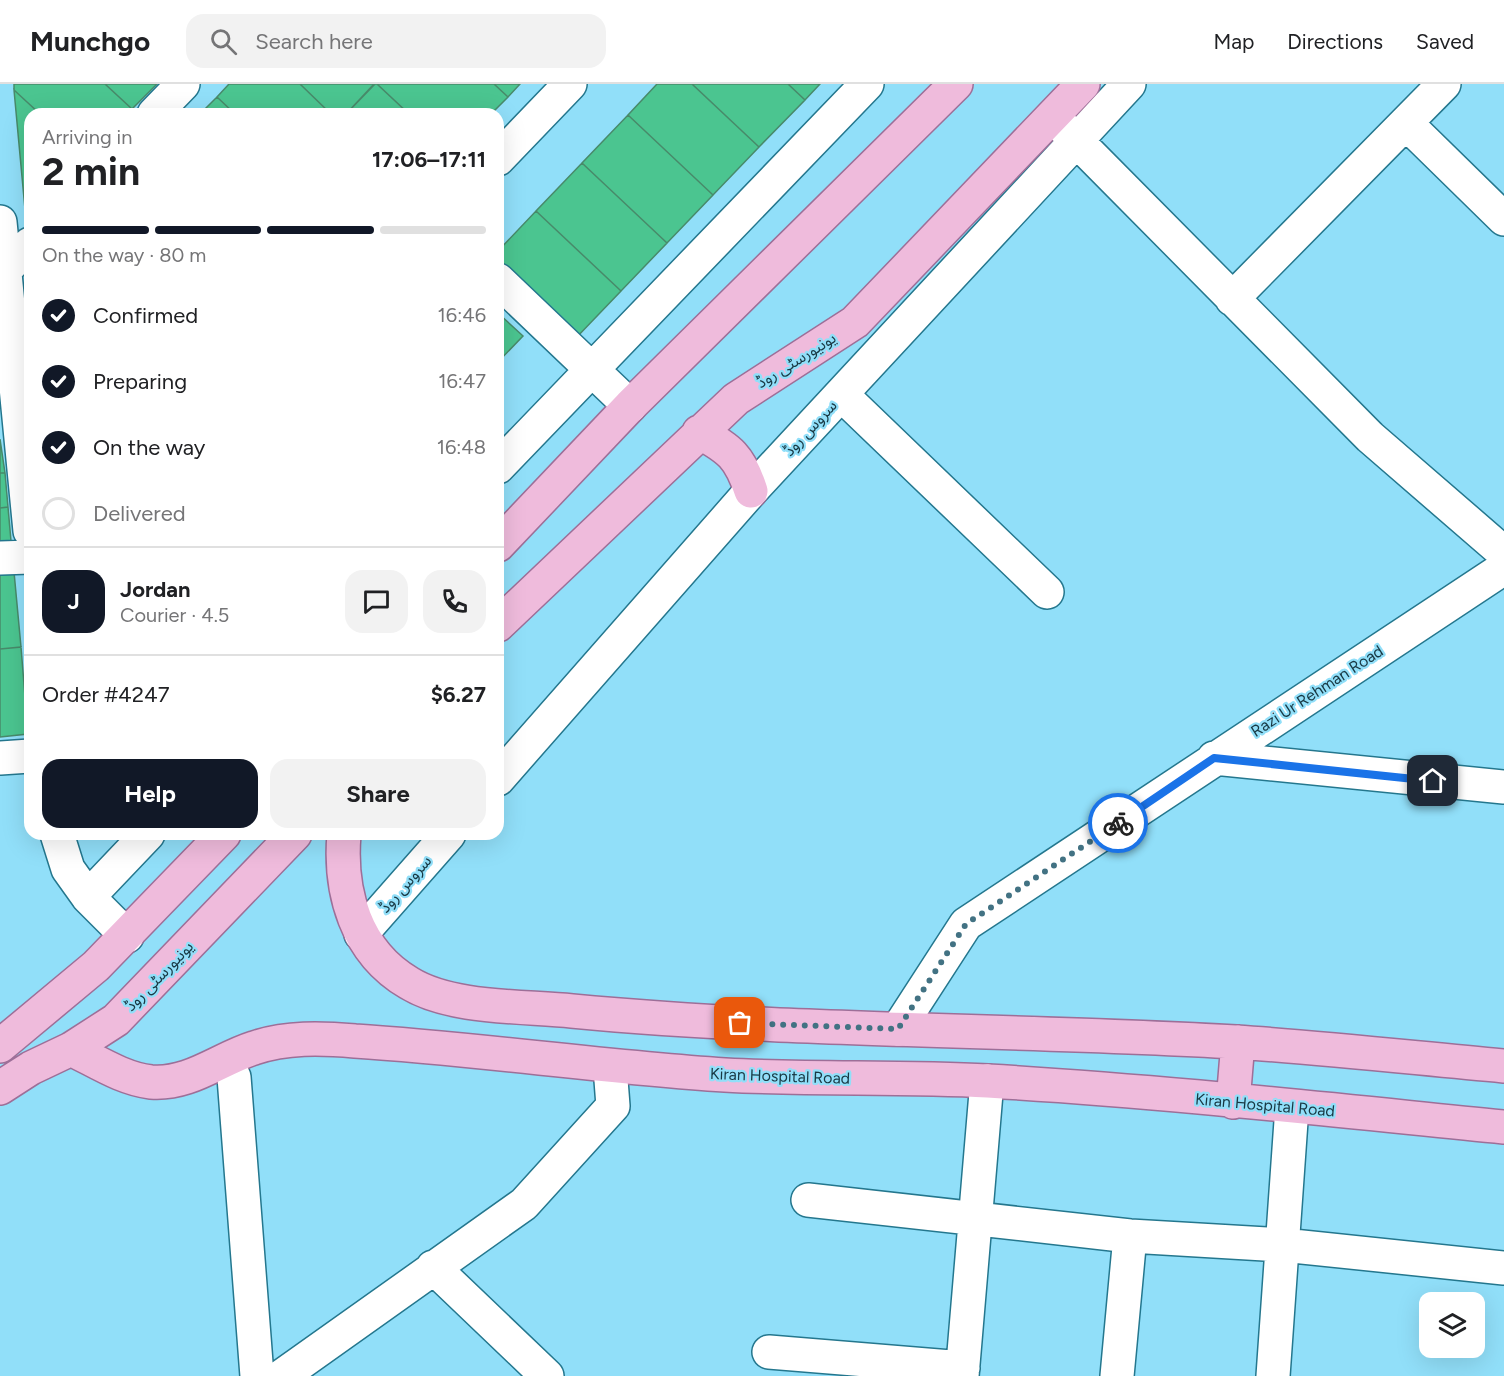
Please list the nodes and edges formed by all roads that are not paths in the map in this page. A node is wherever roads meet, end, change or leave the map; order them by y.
1 (183, 84) edge
2 (570, 84) edge
3 (867, 84) edge
4 (956, 84) edge
5 (1083, 84) edge
6 (1129, 84) edge
7 (1444, 84) edge
8 (160, 108) edge
9 (1052, 116) junction
10 (1406, 123) junction
11 (1076, 140) junction
12 (504, 153) edge
13 (1504, 219) edge
14 (0, 222) edge
15 (24, 250) edge
16 (5, 270) junction
17 (504, 286) edge
18 (1232, 298) junction
19 (592, 369) junction
20 (842, 395) junction
21 (630, 406) junction
22 (699, 432) junction
23 (504, 461) edge
24 (24, 468) edge
25 (751, 491) junction
26 (504, 539) edge
27 (1504, 553) edge
28 (24, 557) edge
29 (0, 558) edge
30 (1504, 568) edge
31 (1047, 592) dead end
32 (504, 619) edge
33 (24, 756) edge
34 (0, 758) edge
35 (1214, 758) junction
36 (504, 772) edge
37 (1504, 787) edge
38 (59, 840) edge
39 (142, 840) edge
40 (218, 840) edge
41 (289, 840) edge
42 (344, 840) edge
43 (444, 840) edge
44 (88, 897) junction
45 (361, 934) junction
46 (127, 936) junction
47 (898, 1029) junction
48 (1238, 1042) junction
49 (0, 1046) edge
50 (70, 1049) junction
51 (225, 1061) junction
52 (609, 1066) junction
53 (1504, 1066) edge
54 (987, 1081) junction
55 (0, 1088) edge
56 (1233, 1102) junction
57 (1292, 1107) junction
58 (1504, 1127) edge
59 (808, 1200) dead end
60 (975, 1219) junction
61 (1130, 1236) junction
62 (1284, 1245) junction
63 (433, 1267) junction
64 (1504, 1268) edge
65 (769, 1352) dead end
66 (962, 1372) edge
67 (257, 1376) edge
68 (282, 1376) edge
69 (547, 1376) edge
70 (1118, 1376) edge
71 (1273, 1376) edge

1 - 8 street
2 - 12 street
3 - 19 street
4 - 21 main road
5 - 9 main road, یونیورسٹی روڈ
6 - 11 street, سروس روڈ
7 - 10 street
9 - 11 street
9 - 22 main road, یونیورسٹی روڈ
10 - 13 street
10 - 18 street
11 - 18 street
11 - 20 street, سروس روڈ
14 - 16 street
15 - 16 street
16 - 24 street
17 - 19 street
18 - 27 street
19 - 21 street
19 - 23 street
20 - 25 street, سروس روڈ
20 - 31 street
21 - 26 main road
22 - 25 main road
22 - 32 main road, یونیورسٹی روڈ
25 - 36 street, سروس روڈ
28 - 29 street
30 - 35 street, Razi Ur Rehman Road
33 - 34 street
35 - 37 street
35 - 47 street, Razi Ur Rehman Road
38 - 44 street
39 - 44 street
40 - 46 main road
41 - 50 main road, یونیورسٹی روڈ
42 - 45 main road
43 - 45 street, سروس روڈ
44 - 46 street
45 - 47 main road
46 - 49 main road
47 - 48 main road
48 - 53 main road
48 - 56 main road
50 - 51 main road, Kiran Hospital Road
50 - 55 main road, یونیورسٹی روڈ
51 - 52 main road, Kiran Hospital Road
51 - 67 street
52 - 54 main road, Kiran Hospital Road
52 - 63 street
54 - 56 main road, Kiran Hospital Road
54 - 60 street
56 - 57 main road, Kiran Hospital Road
57 - 58 main road, Kiran Hospital Road
57 - 62 street
59 - 60 street
60 - 61 street
60 - 66 street
61 - 62 street
61 - 70 street
62 - 64 street
62 - 71 street
63 - 68 street
63 - 69 street
65 - 66 street

